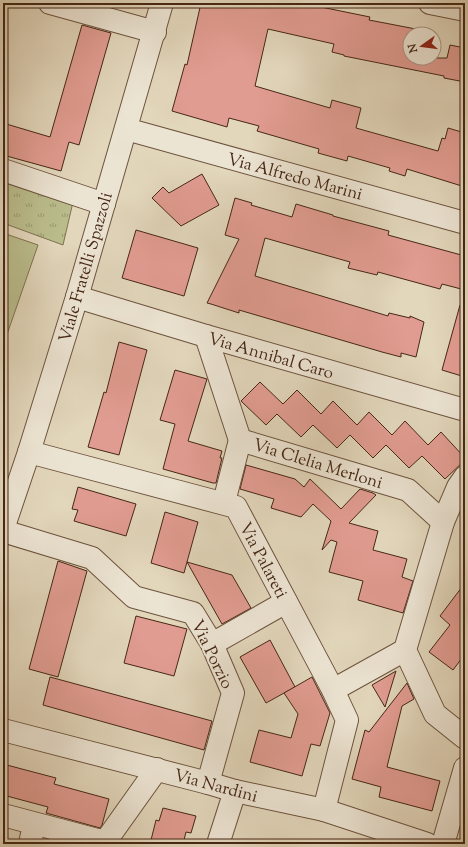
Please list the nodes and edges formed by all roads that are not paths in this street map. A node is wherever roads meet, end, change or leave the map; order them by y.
1 (50, 3) edge
2 (162, 3) edge
3 (430, 3) edge
4 (465, 10) edge
5 (154, 32) junction
6 (126, 129) junction
7 (3, 170) edge
8 (104, 204) junction
9 (465, 223) edge
10 (77, 297) junction
11 (206, 336) junction
12 (465, 410) edge
13 (240, 440) junction
14 (29, 452) junction
15 (465, 477) edge
16 (224, 502) junction
17 (443, 522) junction
18 (3, 530) edge
19 (286, 602) junction
20 (212, 644) junction
21 (405, 650) junction
22 (333, 690) junction
23 (3, 730) edge
24 (465, 738) edge
25 (465, 768) edge
26 (157, 769) junction
27 (208, 782) junction
28 (235, 791) junction
29 (324, 810) junction
30 (3, 815) edge
31 (32, 834) edge
32 (218, 844) edge
33 (427, 844) edge
34 (443, 844) edge

1 - 5 street
2 - 5 street, Viale Fratelli Spazzoli
3 - 4 street
5 - 6 street, Viale Fratelli Spazzoli
6 - 8 street, Viale Fratelli Spazzoli
6 - 9 street, Via Alfredo Marini
7 - 8 street
8 - 10 street, Viale Fratelli Spazzoli
10 - 11 street, Via Annibal Caro
10 - 14 street, Viale Fratelli Spazzoli
11 - 12 street, Via Annibal Caro
11 - 13 street, Via Clelia Merloni
13 - 16 street
13 - 17 street, Via Clelia Merloni
14 - 16 street, Via Palareti
14 - 18 street, Viale Fratelli Spazzoli
15 - 17 street
16 - 19 street, Via Palareti
17 - 21 street
18 - 20 street, Via Porzio
19 - 20 street
19 - 22 street, Via Palareti
20 - 27 street, Via Porzio
21 - 22 street
21 - 24 street
22 - 29 street, Via Palareti
23 - 26 street, Via Nardini
25 - 34 street
26 - 27 street, Via Nardini
26 - 31 street
27 - 28 street, Via Nardini
28 - 29 street, Via Nardini
28 - 32 street
29 - 33 street, Via Nardini
30 - 31 street

